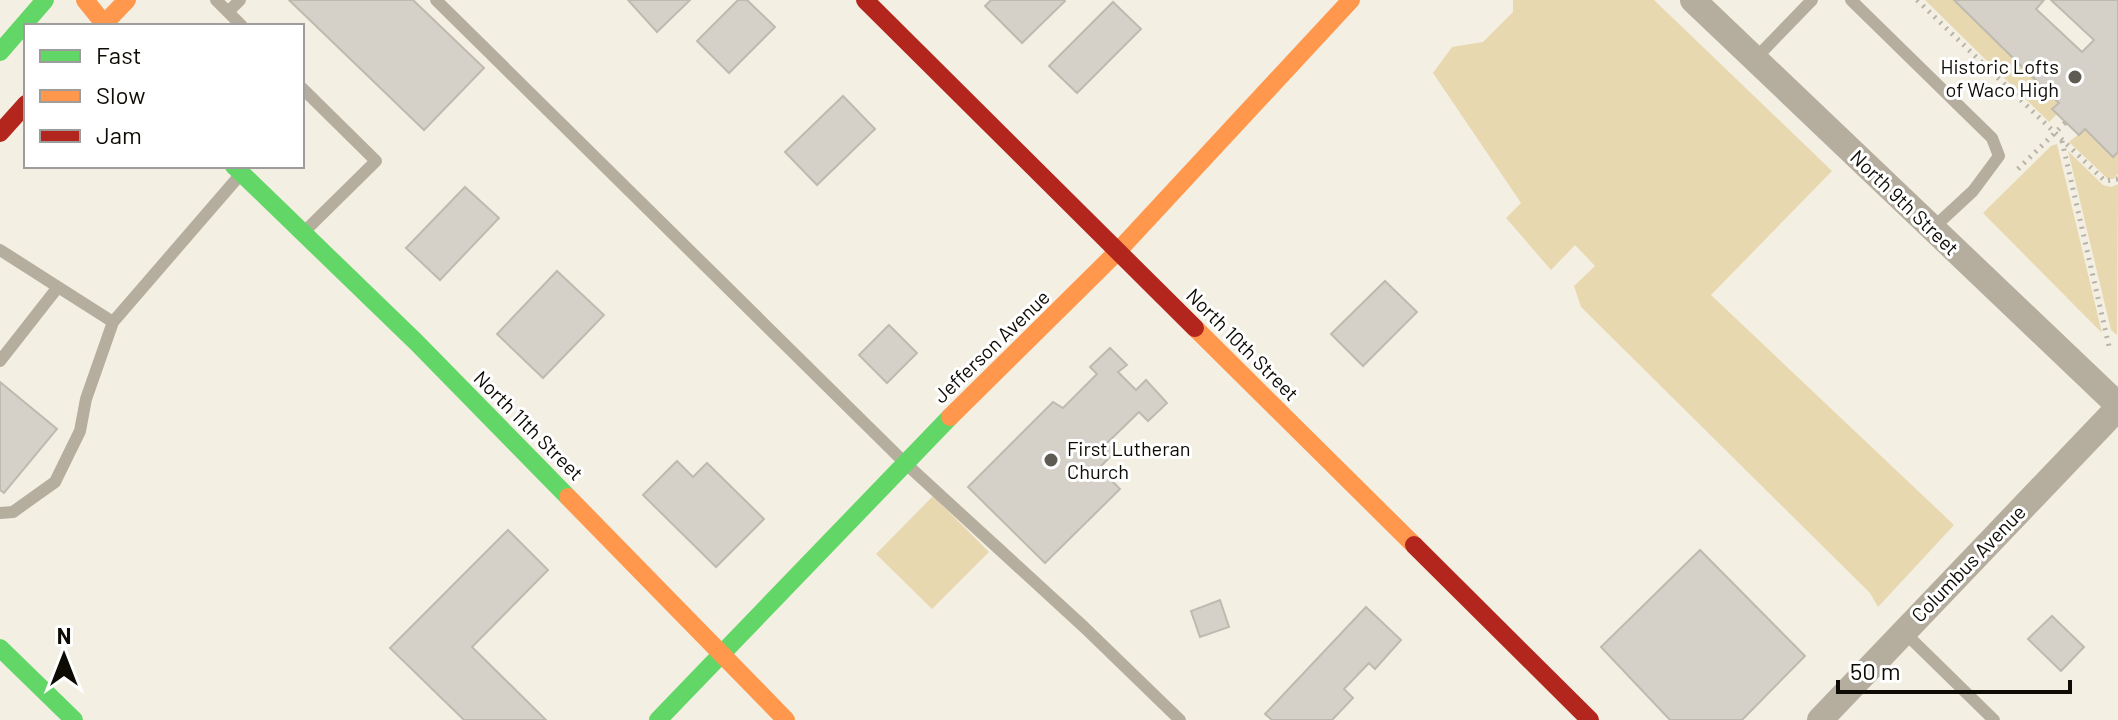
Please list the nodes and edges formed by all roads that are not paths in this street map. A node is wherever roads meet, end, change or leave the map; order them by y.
1 (45, 0) edge
2 (85, 0) edge
3 (127, 0) edge
4 (216, 0) edge
5 (240, 0) edge
6 (436, 0) edge
7 (865, 0) edge
8 (1351, 0) edge
9 (1693, 0) edge
10 (1812, 0) edge
11 (1851, 0) edge
12 (228, 12) junction
13 (24, 24) edge
14 (24, 24) edge
15 (103, 24) edge
16 (105, 24) edge
17 (240, 24) edge
18 (0, 52) edge
19 (1755, 59) junction
20 (304, 90) edge
21 (24, 106) edge
22 (0, 133) edge
23 (238, 170) edge
24 (1933, 228) junction
25 (303, 233) junction
26 (0, 250) edge
27 (1118, 251) junction
28 (58, 287) junction
29 (113, 322) junction
30 (2, 354) edge
31 (2118, 406) edge
32 (904, 462) junction
33 (0, 513) edge
34 (1903, 631) junction
35 (0, 648) edge
36 (721, 652) junction
37 (74, 720) edge
38 (658, 720) edge
39 (786, 720) edge
40 (1180, 720) edge
41 (1590, 720) edge
42 (1820, 720) edge
43 (1994, 720) edge

1 - 13 street
2 - 15 street
3 - 16 street
4 - 12 lane
5 - 12 lane
6 - 32 lane
7 - 27 street, North 10th Street
8 - 27 street, Jefferson Avenue
9 - 19 street, North 9th Street
10 - 19 lane
11 - 24 lane
12 - 17 lane
14 - 18 street
19 - 24 street, North 9th Street
20 - 25 lane
21 - 22 street
23 - 25 street, North 11th Street
23 - 29 lane
24 - 31 street, North 9th Street
25 - 36 street, North 11th Street
26 - 28 lane
27 - 32 street, Jefferson Avenue
27 - 41 street, North 10th Street
28 - 29 lane
28 - 30 lane
29 - 33 lane
31 - 34 street, Columbus Avenue
32 - 36 street, Jefferson Avenue
32 - 40 lane
34 - 42 street, Columbus Avenue
34 - 43 lane
35 - 37 street
36 - 38 street, Jefferson Avenue
36 - 39 street, North 11th Street

